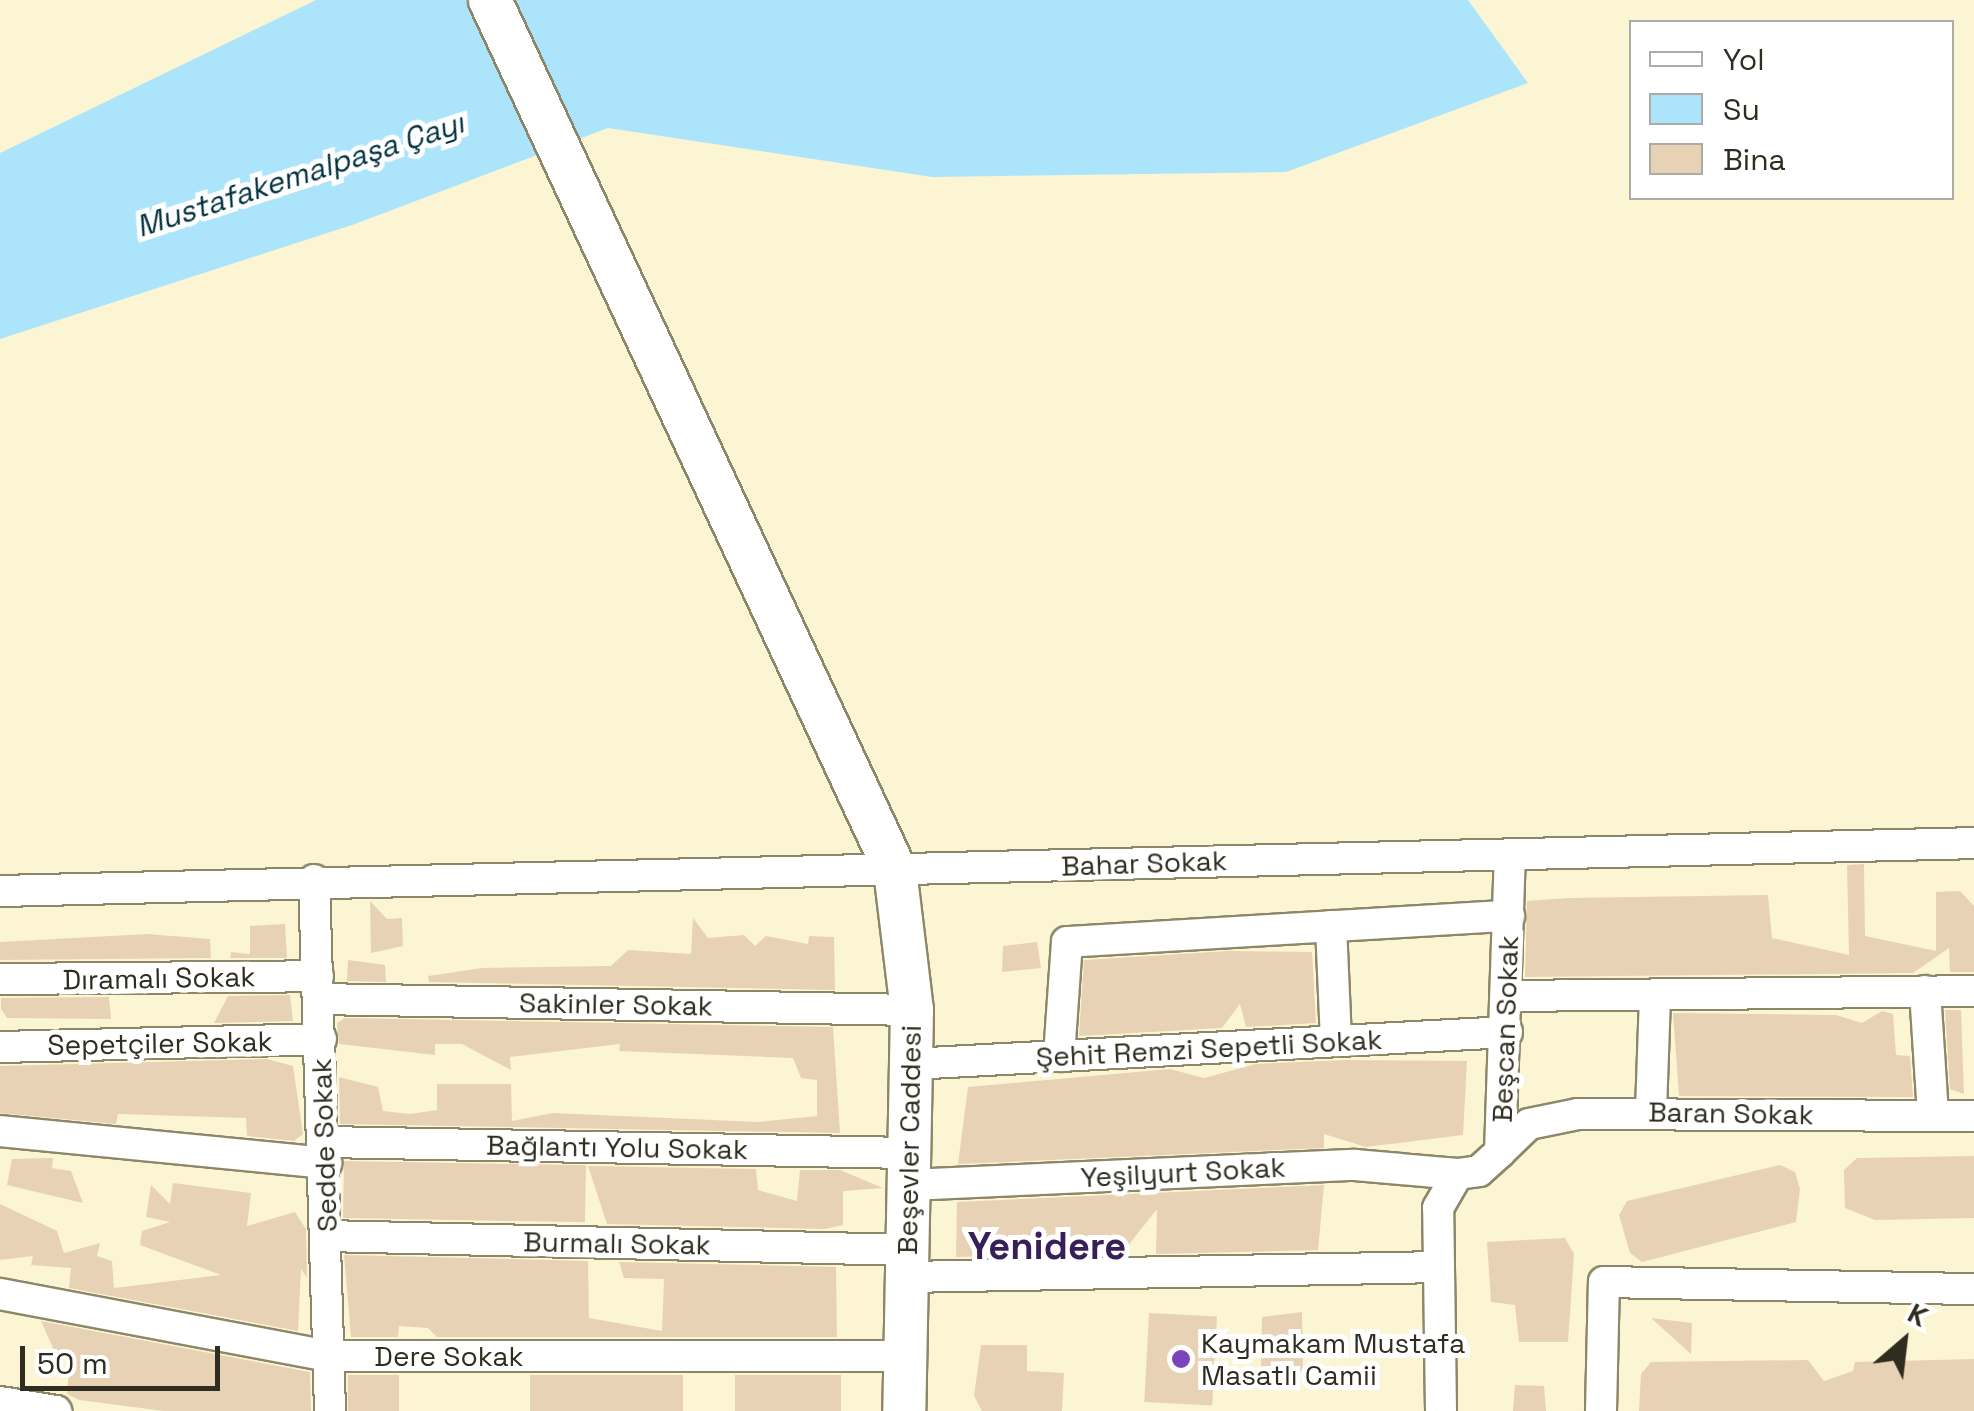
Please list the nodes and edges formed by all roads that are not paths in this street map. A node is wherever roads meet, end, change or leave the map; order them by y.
1 (490, 0) edge
2 (1974, 843) edge
3 (1510, 854) junction
4 (895, 870) junction
5 (314, 880) junction
6 (0, 891) edge
7 (1509, 916) junction
8 (1331, 926) junction
9 (0, 980) edge
10 (318, 988) junction
11 (1925, 991) junction
12 (1974, 991) edge
13 (1655, 995) junction
14 (1508, 996) junction
15 (912, 1010) junction
16 (1507, 1032) junction
17 (321, 1039) junction
18 (1336, 1041) junction
19 (0, 1046) edge
20 (1059, 1056) junction
21 (911, 1064) junction
22 (1651, 1112) junction
23 (1933, 1115) junction
24 (1974, 1116) edge
25 (0, 1131) edge
26 (326, 1152) junction
27 (1500, 1152) junction
28 (909, 1168) junction
29 (1458, 1174) junction
30 (326, 1236) junction
31 (907, 1264) junction
32 (1438, 1267) junction
33 (1974, 1289) edge
34 (0, 1294) edge
35 (328, 1356) junction
36 (904, 1356) junction
37 (0, 1402) edge
38 (56, 1411) edge
39 (330, 1411) edge
40 (904, 1411) edge
41 (1441, 1411) edge
42 (1601, 1411) edge

1 - 4 street, Beşevler Caddesi
2 - 3 street, Bahar Sokak
3 - 4 street, Bahar Sokak
3 - 7 street, Beşcan Sokak
4 - 5 street, Bahar Sokak
4 - 15 street, Beşevler Caddesi
5 - 6 street, Bahar Sokak
5 - 10 street, Sedde Sokak
7 - 8 street
7 - 14 street, Beşcan Sokak
8 - 18 street
8 - 20 street
9 - 10 street, Dıramalı Sokak
10 - 15 street, Sakinler Sokak
10 - 17 street, Sedde Sokak
11 - 12 street
11 - 13 street
11 - 23 street
13 - 14 street
13 - 22 street
14 - 16 street, Beşcan Sokak
15 - 21 street, Beşevler Caddesi
16 - 18 street, Şehit Remzi Sepetli Sokak
16 - 27 street, Beşcan Sokak
17 - 19 street, Sepetçiler Sokak
17 - 26 street, Sedde Sokak
18 - 20 street, Şehit Remzi Sepetli Sokak
20 - 21 street, Şehit Remzi Sepetli Sokak
21 - 28 street, Beşevler Caddesi
22 - 23 street, Baran Sokak
22 - 27 street, Baran Sokak
23 - 24 street, Baran Sokak
25 - 26 street, Bağlantı Yolu Sokak
26 - 28 street, Bağlantı Yolu Sokak
26 - 30 street, Sedde Sokak
27 - 29 street, Beşcan Sokak
28 - 29 street, Yeşilyurt Sokak
28 - 31 street, Beşevler Caddesi
29 - 32 street
30 - 31 street, Burmalı Sokak
30 - 35 street, Sedde Sokak
31 - 32 street, Burmalı Sokak
31 - 36 street, Beşevler Caddesi
32 - 41 street
33 - 42 street
34 - 35 street, Dere Sokak
35 - 36 street, Dere Sokak
35 - 39 street, Sedde Sokak
36 - 40 street, Beşevler Caddesi
37 - 38 street

